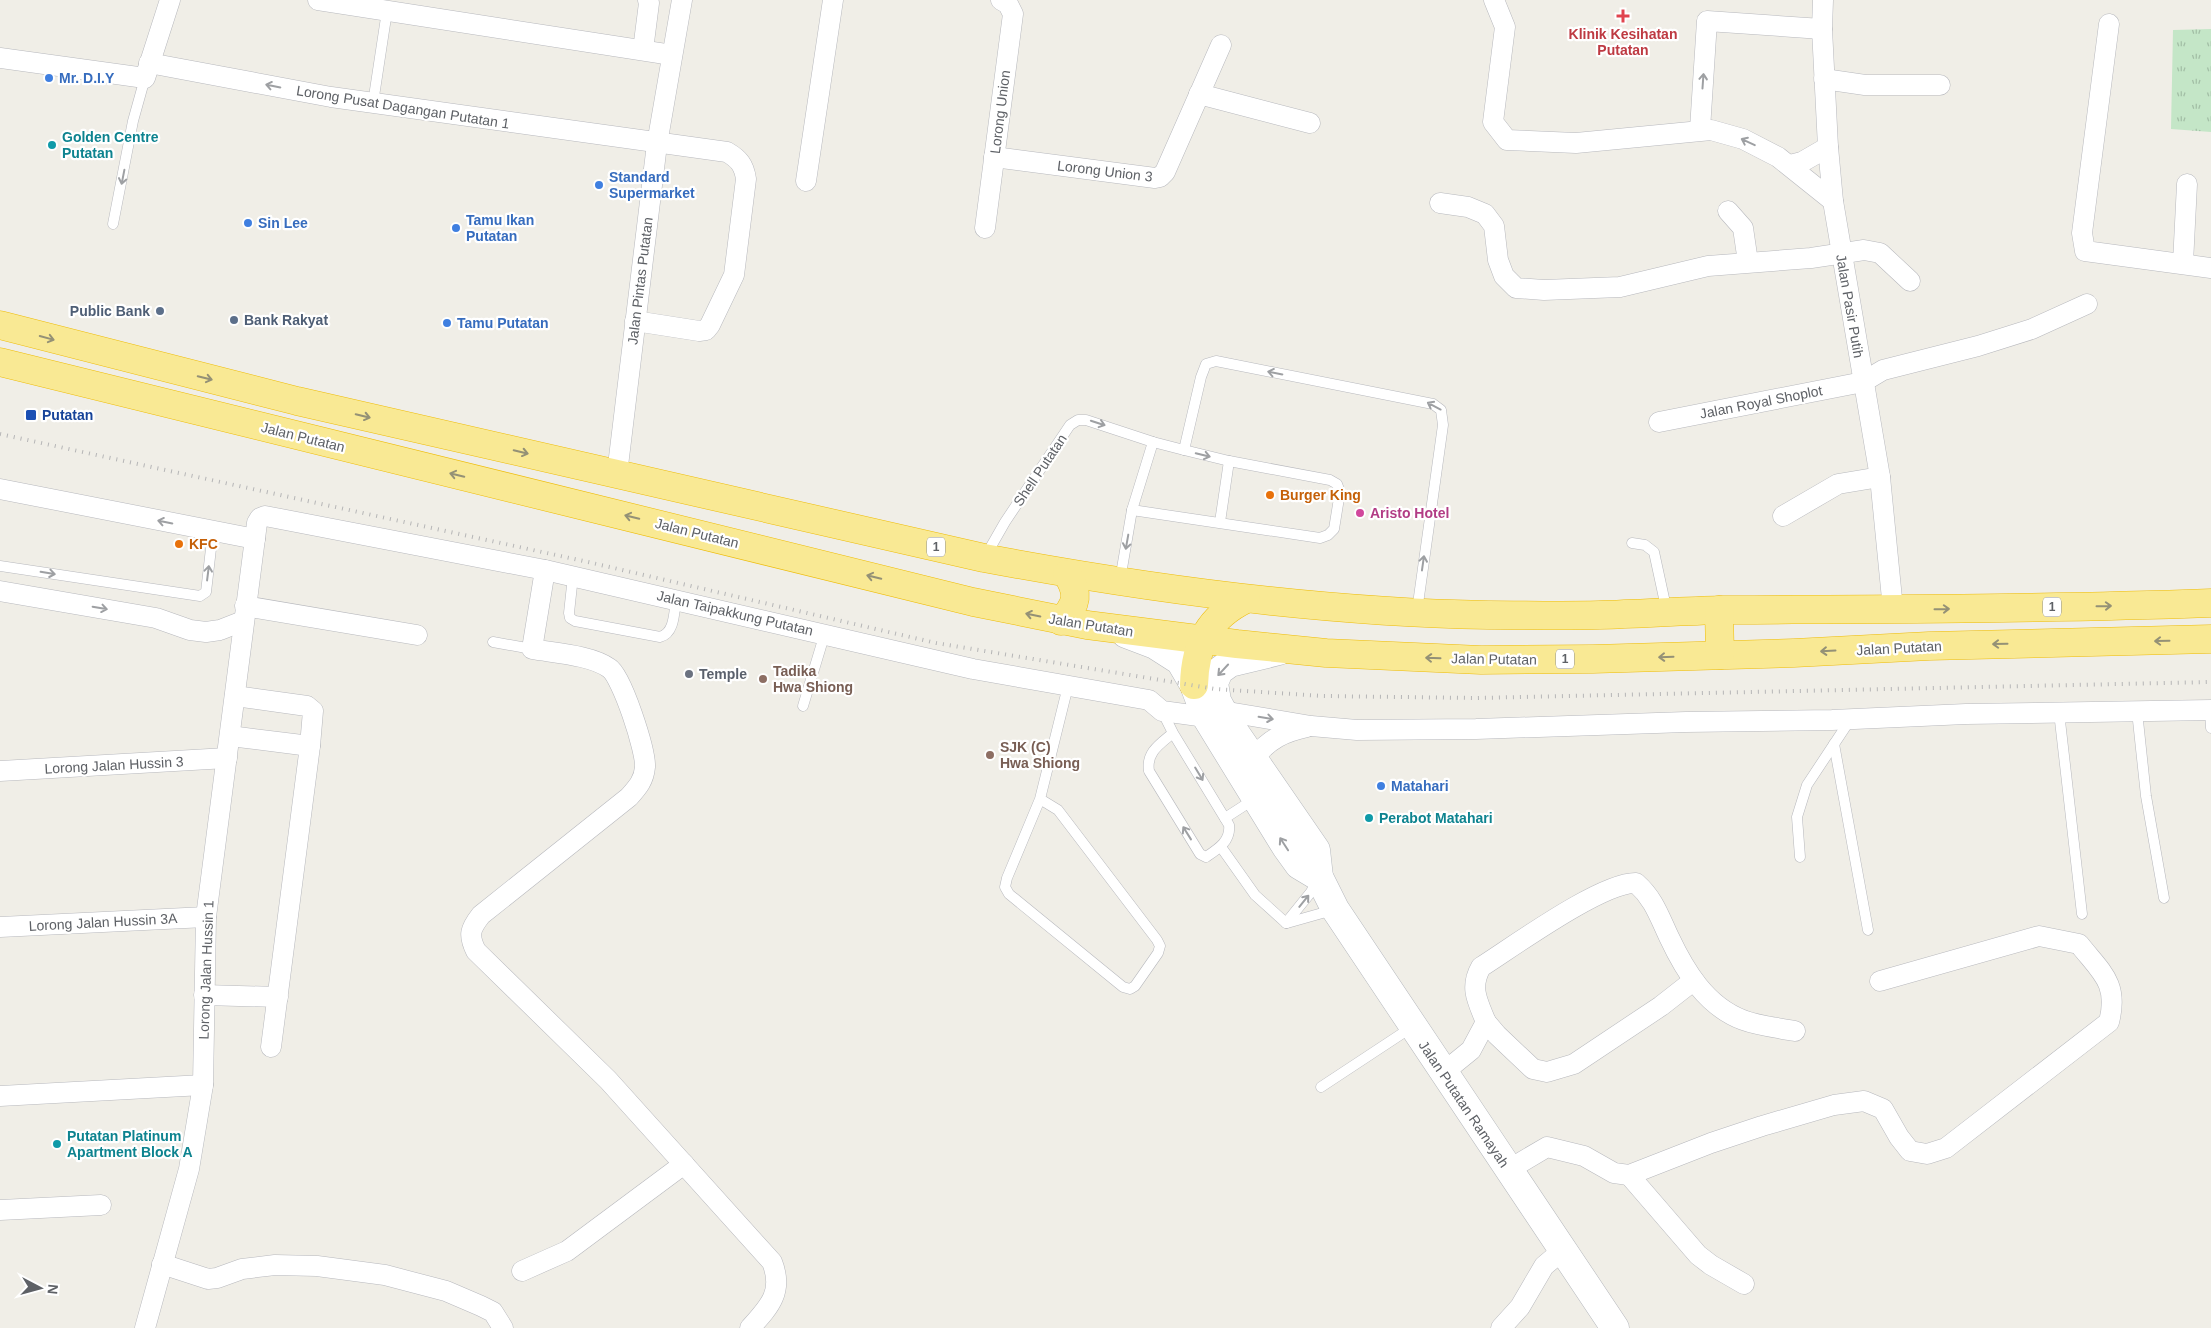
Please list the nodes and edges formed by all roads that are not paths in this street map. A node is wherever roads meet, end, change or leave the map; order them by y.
1 (170, 0) edge
2 (318, 0) edge
3 (648, 0) edge
4 (682, 0) edge
5 (833, 0) edge
6 (1001, 0) edge
7 (1494, 0) edge
8 (1823, 0) edge
9 (388, 6) edge
10 (2109, 24) dead end
11 (1822, 29) junction
12 (1221, 45) dead end
13 (643, 50) junction
14 (672, 55) junction
15 (0, 58) edge
16 (147, 71) junction
17 (1824, 79) junction
18 (1940, 85) dead end
19 (1199, 94) junction
20 (373, 103) junction
21 (1310, 124) dead end
22 (1700, 129) junction
23 (657, 144) junction
24 (1828, 147) junction
25 (994, 157) junction
26 (1790, 165) junction
27 (806, 181) dead end
28 (2187, 184) dead end
29 (1833, 200) junction
30 (1440, 203) dead end
31 (1728, 211) dead end
32 (114, 224) dead end
33 (985, 228) dead end
34 (1840, 253) junction
35 (1748, 262) junction
36 (2183, 263) junction
37 (2211, 268) edge
38 (1910, 281) dead end
39 (2087, 304) dead end
40 (635, 321) junction
41 (0, 325) edge
42 (0, 362) edge
43 (1862, 382) junction
44 (1659, 422) dead end
45 (1153, 442) junction
46 (1184, 450) junction
47 (1230, 461) junction
48 (617, 474) junction
49 (1880, 477) junction
50 (0, 489) edge
51 (1132, 510) junction
52 (1783, 516) dead end
53 (260, 518) joint
54 (1220, 522) junction
55 (213, 531) junction
56 (255, 539) junction
57 (1632, 543) dead end
58 (984, 558) junction
59 (0, 566) edge
60 (545, 570) junction
61 (1067, 574) junction
62 (573, 576) junction
63 (1120, 580) junction
64 (0, 591) edge
65 (676, 599) junction
66 (1246, 599) junction
67 (2211, 603) edge
68 (1893, 609) junction
69 (1719, 610) junction
70 (1417, 611) junction
71 (1667, 612) junction
72 (244, 613) junction
73 (1061, 621) junction
74 (1116, 630) junction
75 (825, 633) junction
76 (417, 634) dead end
77 (2211, 639) edge
78 (1202, 640) junction
79 (492, 642) dead end
80 (1929, 646) junction
81 (532, 649) junction
82 (1284, 650) junction
83 (1720, 655) junction
84 (1194, 685) junction
85 (1068, 686) junction
86 (235, 696) junction
87 (803, 706) dead end
88 (1162, 711) junction
89 (2137, 711) junction
90 (2059, 712) junction
91 (1214, 714) junction
92 (2211, 716) edge
93 (1850, 720) junction
94 (1311, 726) junction
95 (1173, 733) junction
96 (230, 736) junction
97 (1834, 744) junction
98 (310, 746) junction
99 (227, 758) junction
100 (1254, 758) junction
101 (0, 771) edge
102 (1256, 798) junction
103 (1040, 799) junction
104 (1225, 818) junction
105 (1221, 848) junction
106 (1800, 857) dead end
107 (1319, 877) junction
108 (2164, 898) dead end
109 (1335, 909) junction
110 (2082, 914) dead end
111 (206, 917) junction
112 (1286, 923) junction
113 (0, 927) edge
114 (1868, 930) dead end
115 (1693, 981) junction
116 (1880, 981) dead end
117 (204, 995) junction
118 (278, 997) junction
119 (1486, 1022) junction
120 (1413, 1026) junction
121 (1796, 1031) dead end
122 (271, 1047) dead end
123 (1444, 1072) junction
124 (203, 1084) junction
125 (1321, 1087) dead end
126 (0, 1096) edge
127 (684, 1164) junction
128 (1508, 1170) junction
129 (1629, 1175) junction
130 (101, 1205) dead end
131 (0, 1210) edge
132 (1563, 1250) junction
133 (162, 1264) junction
134 (522, 1271) dead end
135 (1744, 1284) dead end
136 (145, 1328) edge
137 (502, 1328) edge
138 (750, 1328) edge
139 (1501, 1328) edge
140 (1615, 1328) edge

1 - 16 street
2 - 9 street
3 - 13 street
4 - 14 street, Jalan Pintas Putatan
5 - 27 street
6 - 25 street, Lorong Union
7 - 22 street
8 - 11 street, Jalan Pasir Putih
9 - 13 street
9 - 20 lane
10 - 36 street
11 - 17 street, Jalan Pasir Putih
22 -> 11 street
12 - 19 street, Lorong Union 3
13 - 14 street
14 - 23 street, Jalan Pintas Putatan
15 - 16 street, Lorong Pusat Dagangan Putatan 1
20 -> 16 street, Lorong Pusat Dagangan Putatan 1
16 -> 32 lane
17 - 18 street
17 - 24 street, Jalan Pasir Putih
19 - 21 street
19 - 25 street, Lorong Union 3
20 - 23 street, Lorong Pusat Dagangan Putatan 1
26 -> 22 street
23 - 40 street, Jalan Pintas Putatan
23 - 40 street, Lorong Pusat Dagangan Putatan 1
24 - 26 street
24 - 29 street, Jalan Pasir Putih
25 - 33 street, Lorong Union
26 - 29 street
28 - 36 street
29 - 34 street, Jalan Pasir Putih
30 - 35 street
31 - 35 street
34 - 35 street
34 - 38 street
34 - 43 street, Jalan Pasir Putih
36 - 37 street
39 - 43 street, Jalan Royal Shoplot
40 - 48 street, Jalan Pintas Putatan
41 -> 48 highway, 1
73 -> 42 highway, Jalan Putatan / 1
43 - 44 street, Jalan Royal Shoplot
43 - 49 street, Jalan Pasir Putih
45 - 46 lane, Shell Putatan
45 - 51 lane
58 -> 45 lane, Shell Putatan
46 -> 47 lane, Shell Putatan
70 -> 46 lane
47 - 54 lane
47 - 54 lane, Shell Putatan
48 - 58 highway, 1
49 - 52 street
49 - 68 street, Jalan Pasir Putih
55 -> 50 street
51 - 54 lane
51 -> 63 lane
53 - 56 street, Lorong Jalan Hussin 1
53 - 60 street, Jalan Taipakkung Putatan
55 - 56 street
59 -> 55 lane
56 - 72 street, Lorong Jalan Hussin 1
57 - 71 lane
58 - 61 highway, 1
60 - 62 street, Jalan Taipakkung Putatan
60 - 81 street
61 - 63 highway, 1
61 - 73 highway
62 - 65 street, Jalan Taipakkung Putatan
62 - 65 lane
63 - 66 highway, 1
64 -> 72 street
65 - 75 street, Jalan Taipakkung Putatan
66 - 70 highway, 1
66 - 78 highway
68 -> 67 highway, 1
68 - 69 highway, 1
68 - 80 highway
69 - 71 highway, 1
69 - 83 highway
70 - 71 highway, 1
72 - 76 street
72 - 86 street, Lorong Jalan Hussin 1
73 - 74 highway, Jalan Putatan / 1
74 - 78 highway, Jalan Putatan / 1
74 - 84 main road, Jalan Putatan Ramayah
75 - 85 street, Jalan Taipakkung Putatan
75 - 87 lane
77 -> 80 highway, Jalan Putatan / 1
78 - 82 highway, Jalan Putatan / 1
78 - 84 highway
79 - 81 lane
80 -> 83 highway, Jalan Putatan / 1
81 - 127 street
83 -> 82 highway, Jalan Putatan / 1
82 -> 91 main road, Jalan Putatan Ramayah
84 - 91 main road, Jalan Putatan Ramayah
85 - 88 street, Jalan Taipakkung Putatan
85 - 103 lane
86 - 96 street, Lorong Jalan Hussin 1
86 - 98 street
88 - 91 street, Jalan Taipakkung Putatan
88 - 95 lane
89 - 90 street
89 - 92 street
89 - 108 lane
90 - 93 street
90 - 110 lane
91 -> 94 street, Jalan Taipakkung Putatan
91 - 100 main road, Jalan Putatan Ramayah
91 - 102 main road, Jalan Putatan Ramayah
93 - 94 street
93 - 97 lane
94 - 100 street
95 -> 104 lane
105 -> 95 lane
96 - 98 street
96 - 99 street, Lorong Jalan Hussin 1
97 - 106 lane
97 - 114 lane
98 - 118 street
99 - 101 street, Lorong Jalan Hussin 3
99 - 111 street, Lorong Jalan Hussin 1
100 - 107 main road, Jalan Putatan Ramayah
102 - 104 lane
107 -> 102 main road, Jalan Putatan Ramayah
103 - 103 lane
104 - 105 lane
105 - 112 lane
107 - 109 main road, Jalan Putatan Ramayah
112 -> 107 lane
109 - 112 lane
109 - 120 main road, Jalan Putatan Ramayah
111 - 113 street, Lorong Jalan Hussin 3A
111 - 117 street, Lorong Jalan Hussin 1
115 - 119 street
115 - 119 street
115 - 121 street
116 - 129 street
117 - 118 street
117 - 124 street, Lorong Jalan Hussin 1
118 - 122 street
119 - 123 street
120 - 123 main road, Jalan Putatan Ramayah
120 - 125 lane
123 - 128 main road, Jalan Putatan Ramayah
124 - 126 street
124 - 133 street, Lorong Jalan Hussin 1
127 - 134 street
127 - 138 street
128 - 129 street
128 - 132 main road, Jalan Putatan Ramayah
129 - 135 street
130 - 131 street
132 - 139 street
132 - 140 main road, Jalan Putatan Ramayah
133 - 136 street, Lorong Jalan Hussin 1
133 - 137 street

